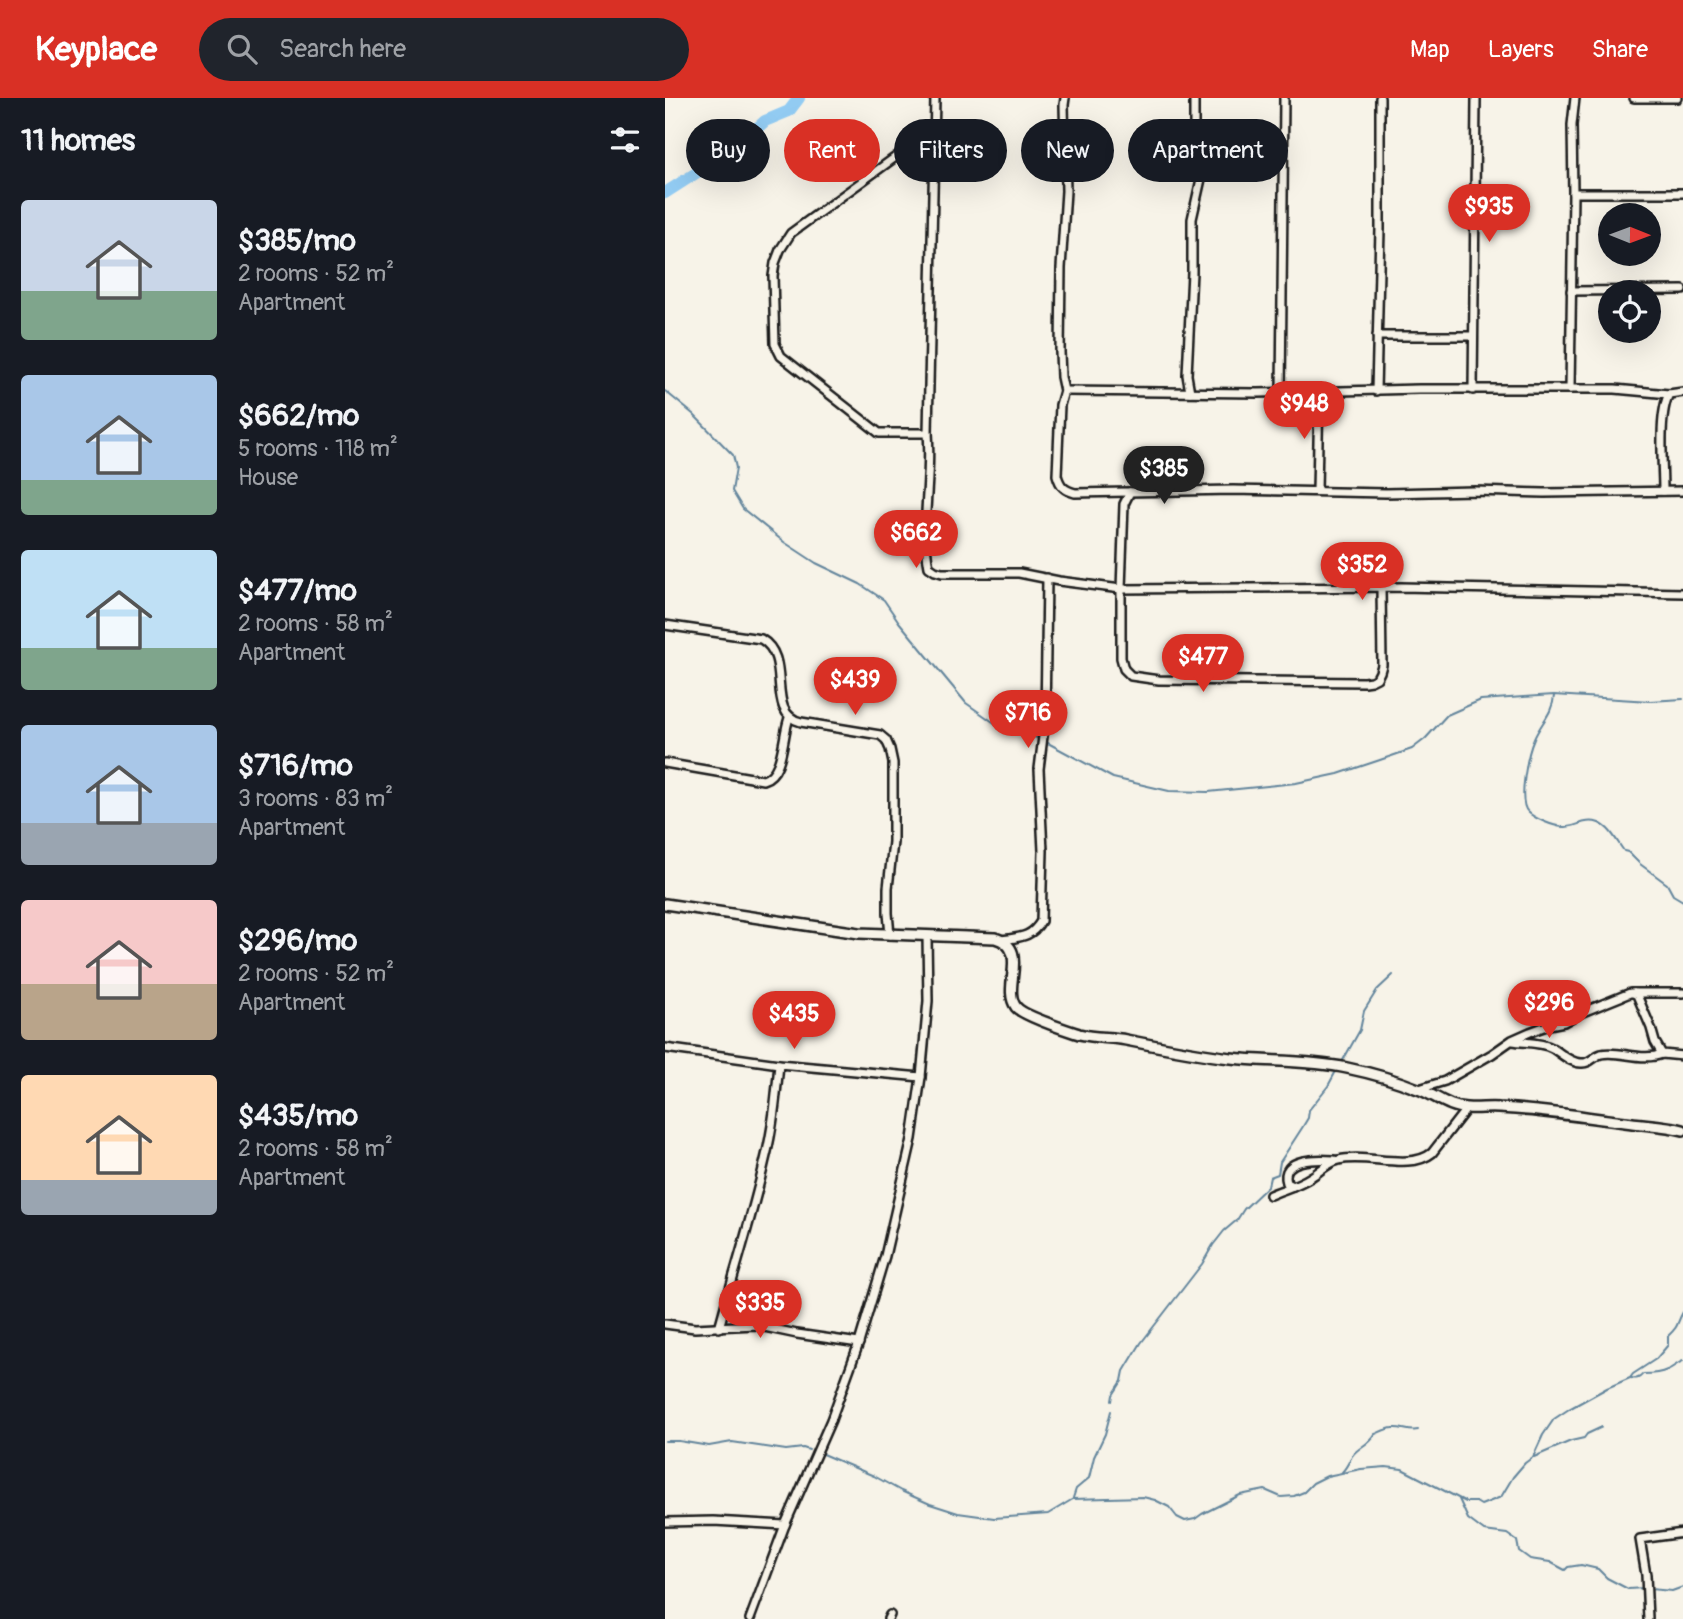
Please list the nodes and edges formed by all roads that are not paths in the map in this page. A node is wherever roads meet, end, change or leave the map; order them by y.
1 (935, 98) edge
2 (1065, 98) edge
3 (1194, 98) edge
4 (1285, 98) edge
5 (1380, 98) edge
6 (1476, 98) edge
7 (1575, 98) edge
8 (1634, 98) edge
9 (1677, 98) edge
10 (935, 119) edge
11 (894, 158) edge
12 (933, 182) edge
13 (1573, 193) junction
14 (1683, 193) edge
15 (1683, 290) edge
16 (1571, 291) junction
17 (1473, 336) junction
18 (1377, 337) junction
19 (1570, 389) junction
20 (1473, 390) junction
21 (1064, 391) junction
22 (1377, 391) junction
23 (1190, 392) junction
24 (1319, 392) junction
25 (1683, 392) edge
26 (1281, 393) junction
27 (1669, 394) junction
28 (928, 433) junction
29 (1317, 491) junction
30 (1663, 491) junction
31 (1683, 491) edge
32 (1130, 492) junction
33 (1047, 578) junction
34 (1381, 588) junction
35 (1121, 589) junction
36 (1683, 593) edge
37 (665, 625) edge
38 (789, 718) junction
39 (665, 764) edge
40 (665, 904) edge
41 (890, 935) junction
42 (927, 936) junction
43 (1002, 940) junction
44 (1634, 993) junction
45 (1683, 993) edge
46 (1512, 1041) junction
47 (665, 1048) edge
48 (1662, 1054) junction
49 (1683, 1056) edge
50 (779, 1064) junction
51 (921, 1077) junction
52 (1419, 1089) junction
53 (1467, 1108) junction
54 (1682, 1126) edge
55 (1337, 1160) junction
56 (1293, 1186) junction
57 (1271, 1195) dead end
58 (665, 1324) edge
59 (719, 1328) junction
60 (859, 1343) junction
61 (665, 1522) edge
62 (785, 1525) junction
63 (1683, 1533) edge
64 (750, 1619) edge
65 (1648, 1619) edge

1 - 10 street
2 - 21 street
3 - 23 street
4 - 26 street
5 - 18 street
6 - 17 street
7 - 13 street
8 - 9 street
11 - 28 street
12 - 28 street
13 - 14 street
13 - 16 street
15 - 16 street
16 - 19 street
17 - 18 street
17 - 20 street
18 - 22 street
19 - 20 street
19 - 27 street
20 - 22 street
21 - 23 street
21 - 32 street
22 - 24 street
23 - 26 street
24 - 26 street
24 - 29 street
25 - 27 street
27 - 30 street
28 - 33 street
29 - 30 street
29 - 32 street
30 - 31 street
32 - 35 street
33 - 35 street
33 - 43 street
34 - 35 street
34 - 35 street
34 - 36 street
37 - 38 street
38 - 39 street
38 - 41 street
40 - 41 street
41 - 42 street
42 - 43 street
42 - 51 street
43 - 52 street
44 - 45 street
44 - 46 street
44 - 48 street
46 - 48 street
46 - 52 street
47 - 50 street
48 - 49 street
50 - 51 street
50 - 59 street
51 - 60 street
52 - 53 street
53 - 54 street
53 - 55 street
55 - 56 street
55 - 56 street
56 - 57 street
58 - 59 street
59 - 60 street
60 - 62 street
61 - 62 street
62 - 64 street
63 - 65 street

